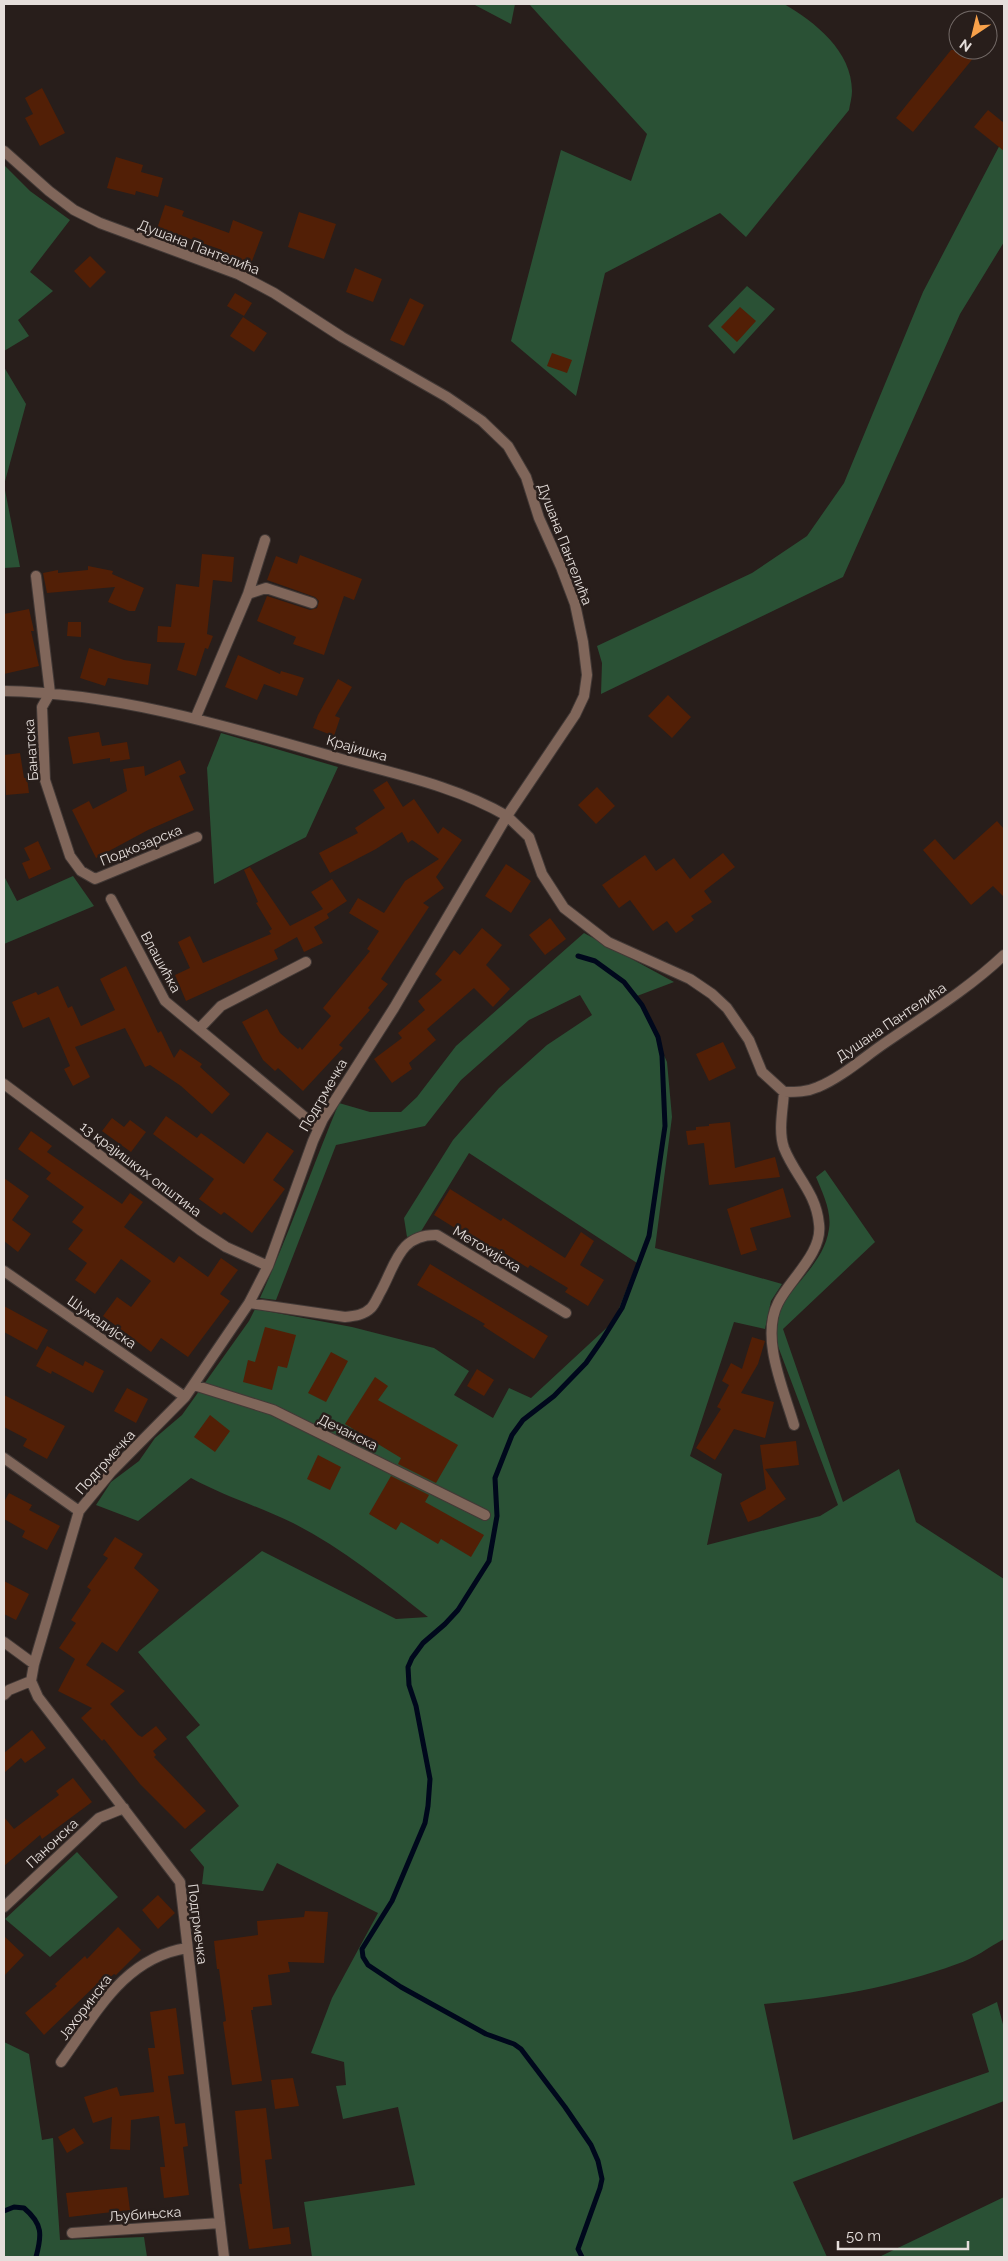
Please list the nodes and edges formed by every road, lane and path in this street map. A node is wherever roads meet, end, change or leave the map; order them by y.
1 (4, 151) edge
2 (266, 540) dead end
3 (36, 576) dead end
4 (248, 594) junction
5 (312, 603) dead end
6 (4, 691) edge
7 (50, 693) junction
8 (195, 719) junction
9 (507, 816) junction
10 (197, 837) dead end
11 (95, 879) joint
12 (112, 900) dead end
13 (1004, 955) edge
14 (306, 962) dead end
15 (199, 1028) junction
16 (4, 1084) edge
17 (784, 1092) junction
18 (318, 1128) junction
19 (268, 1266) junction
20 (4, 1270) edge
21 (249, 1302) junction
22 (566, 1313) dead end
23 (194, 1385) junction
24 (185, 1397) junction
25 (794, 1425) dead end
26 (4, 1458) edge
27 (80, 1511) junction
28 (485, 1515) dead end
29 (4, 1642) edge
30 (34, 1664) junction
31 (31, 1681) junction
32 (4, 1695) edge
33 (124, 1808) junction
34 (4, 1907) edge
35 (187, 1948) junction
36 (61, 2062) dead end
37 (220, 2223) junction
38 (72, 2233) dead end
39 (224, 2257) edge

1 - 9 street, Душана Пантелића
2 - 4 street
3 - 7 street, Банатска
4 - 5 street
4 - 8 street
6 - 7 street, Крајишка
7 - 8 street, Крајишка
7 - 11 street, Банатска
8 - 9 street, Крајишка
9 - 17 street
9 - 18 street, Подгрмечка
10 - 11 street, Подкозарска
12 - 15 street, Влашићка
13 - 17 street, Душана Пантелића
14 - 15 street
15 - 18 street, Влашићка
16 - 19 street, 13 крајишких општина
17 - 25 street
18 - 19 street, Подгрмечка
19 - 21 street, Подгрмечка
20 - 24 street, Шумадијска
21 - 22 street, Метохијска
21 - 23 street, Подгрмечка
23 - 24 street, Подгрмечка
23 - 28 street, Дечанска
24 - 27 street, Подгрмечка
26 - 27 street
27 - 30 street, Подгрмечка
29 - 30 street
30 - 31 street, Подгрмечка
31 - 32 street
31 - 33 street, Подгрмечка
33 - 34 street, Панонска
33 - 35 street, Подгрмечка
35 - 36 street, Јахоринска
35 - 37 street, Подгрмечка
37 - 38 street, Љубињска
37 - 39 street, Подгрмечка

